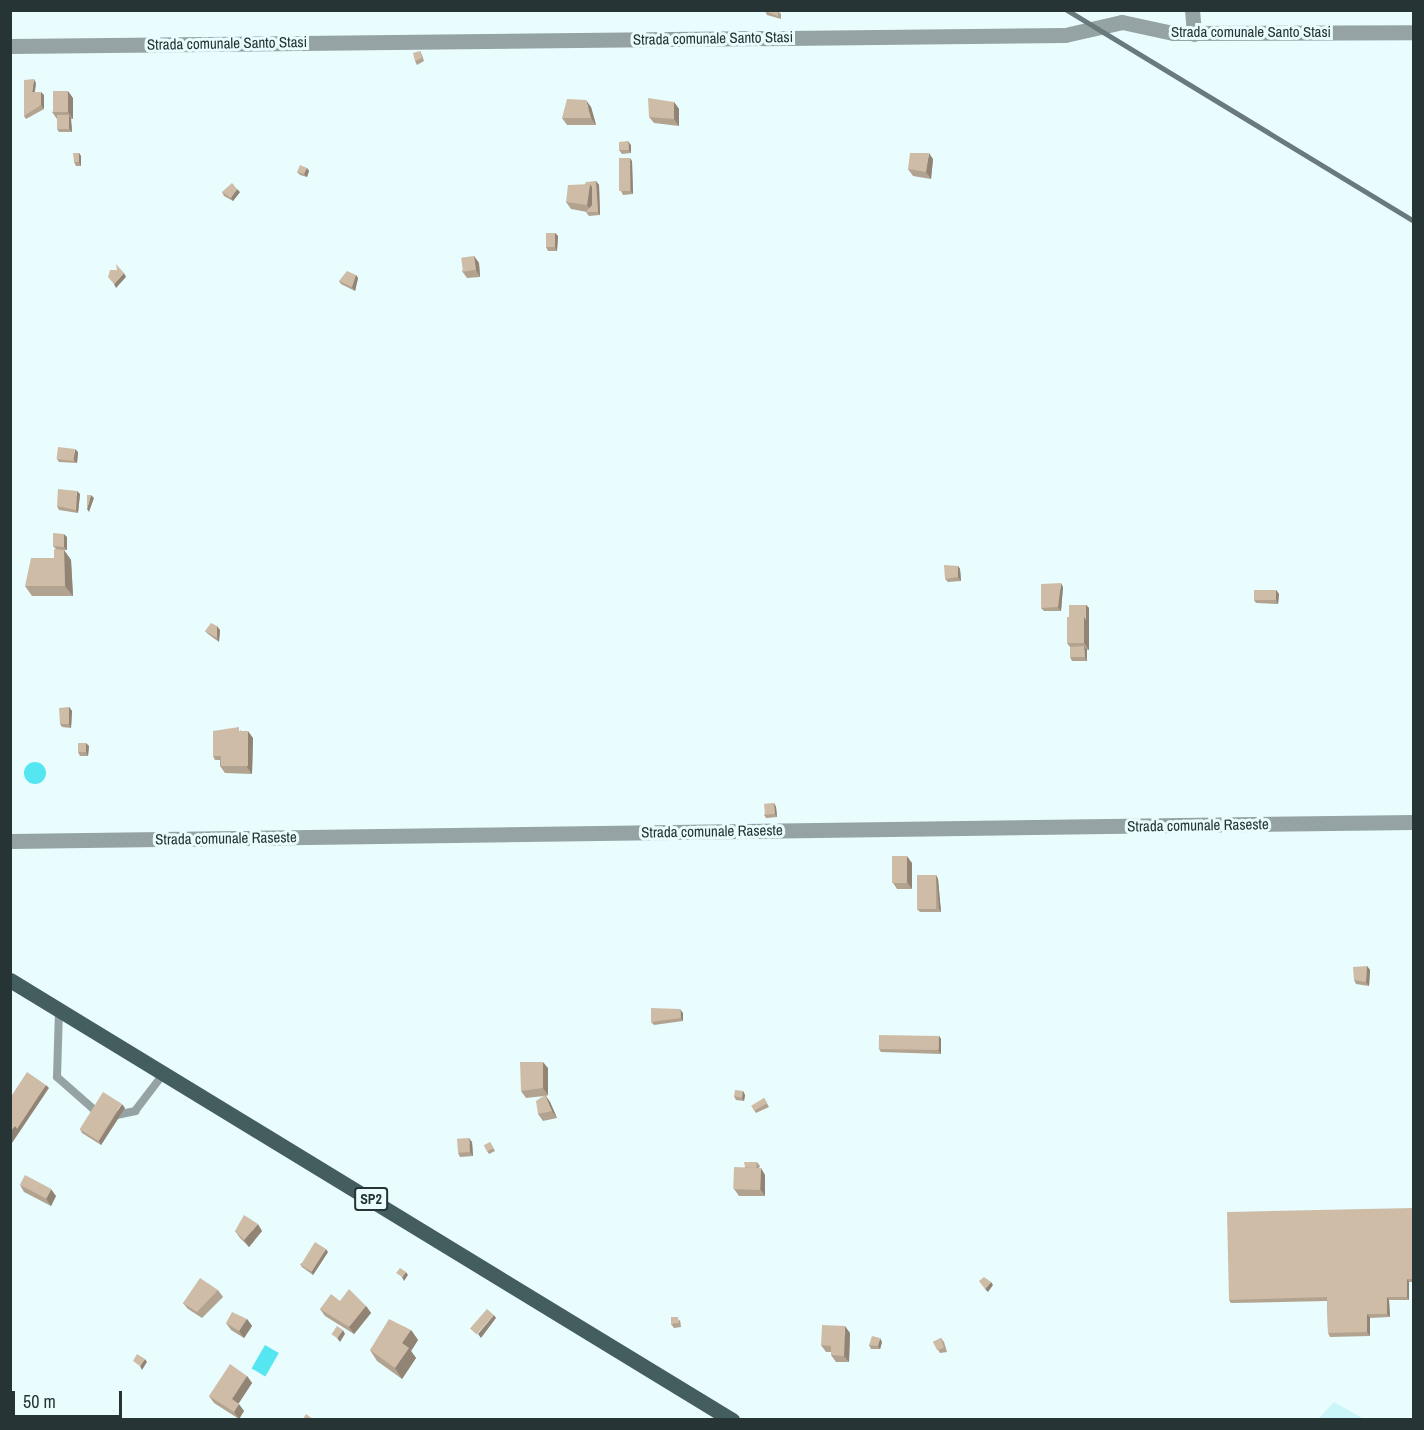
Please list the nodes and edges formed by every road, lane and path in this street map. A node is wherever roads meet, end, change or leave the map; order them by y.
1 (1192, 10) edge
2 (1413, 32) edge
3 (1194, 34) junction
4 (10, 45) edge
5 (1413, 822) edge
6 (10, 841) edge
7 (10, 980) edge
8 (59, 1008) junction
9 (164, 1073) junction
10 (732, 1419) edge

1 - 3 street
2 - 3 street, Strada comunale Santo Stasi
3 - 4 street, Strada comunale Santo Stasi
5 - 6 street, Strada comunale Raseste
7 - 8 main road, SP2
8 - 9 main road, SP2
8 - 9 lane
9 - 10 main road, SP2

